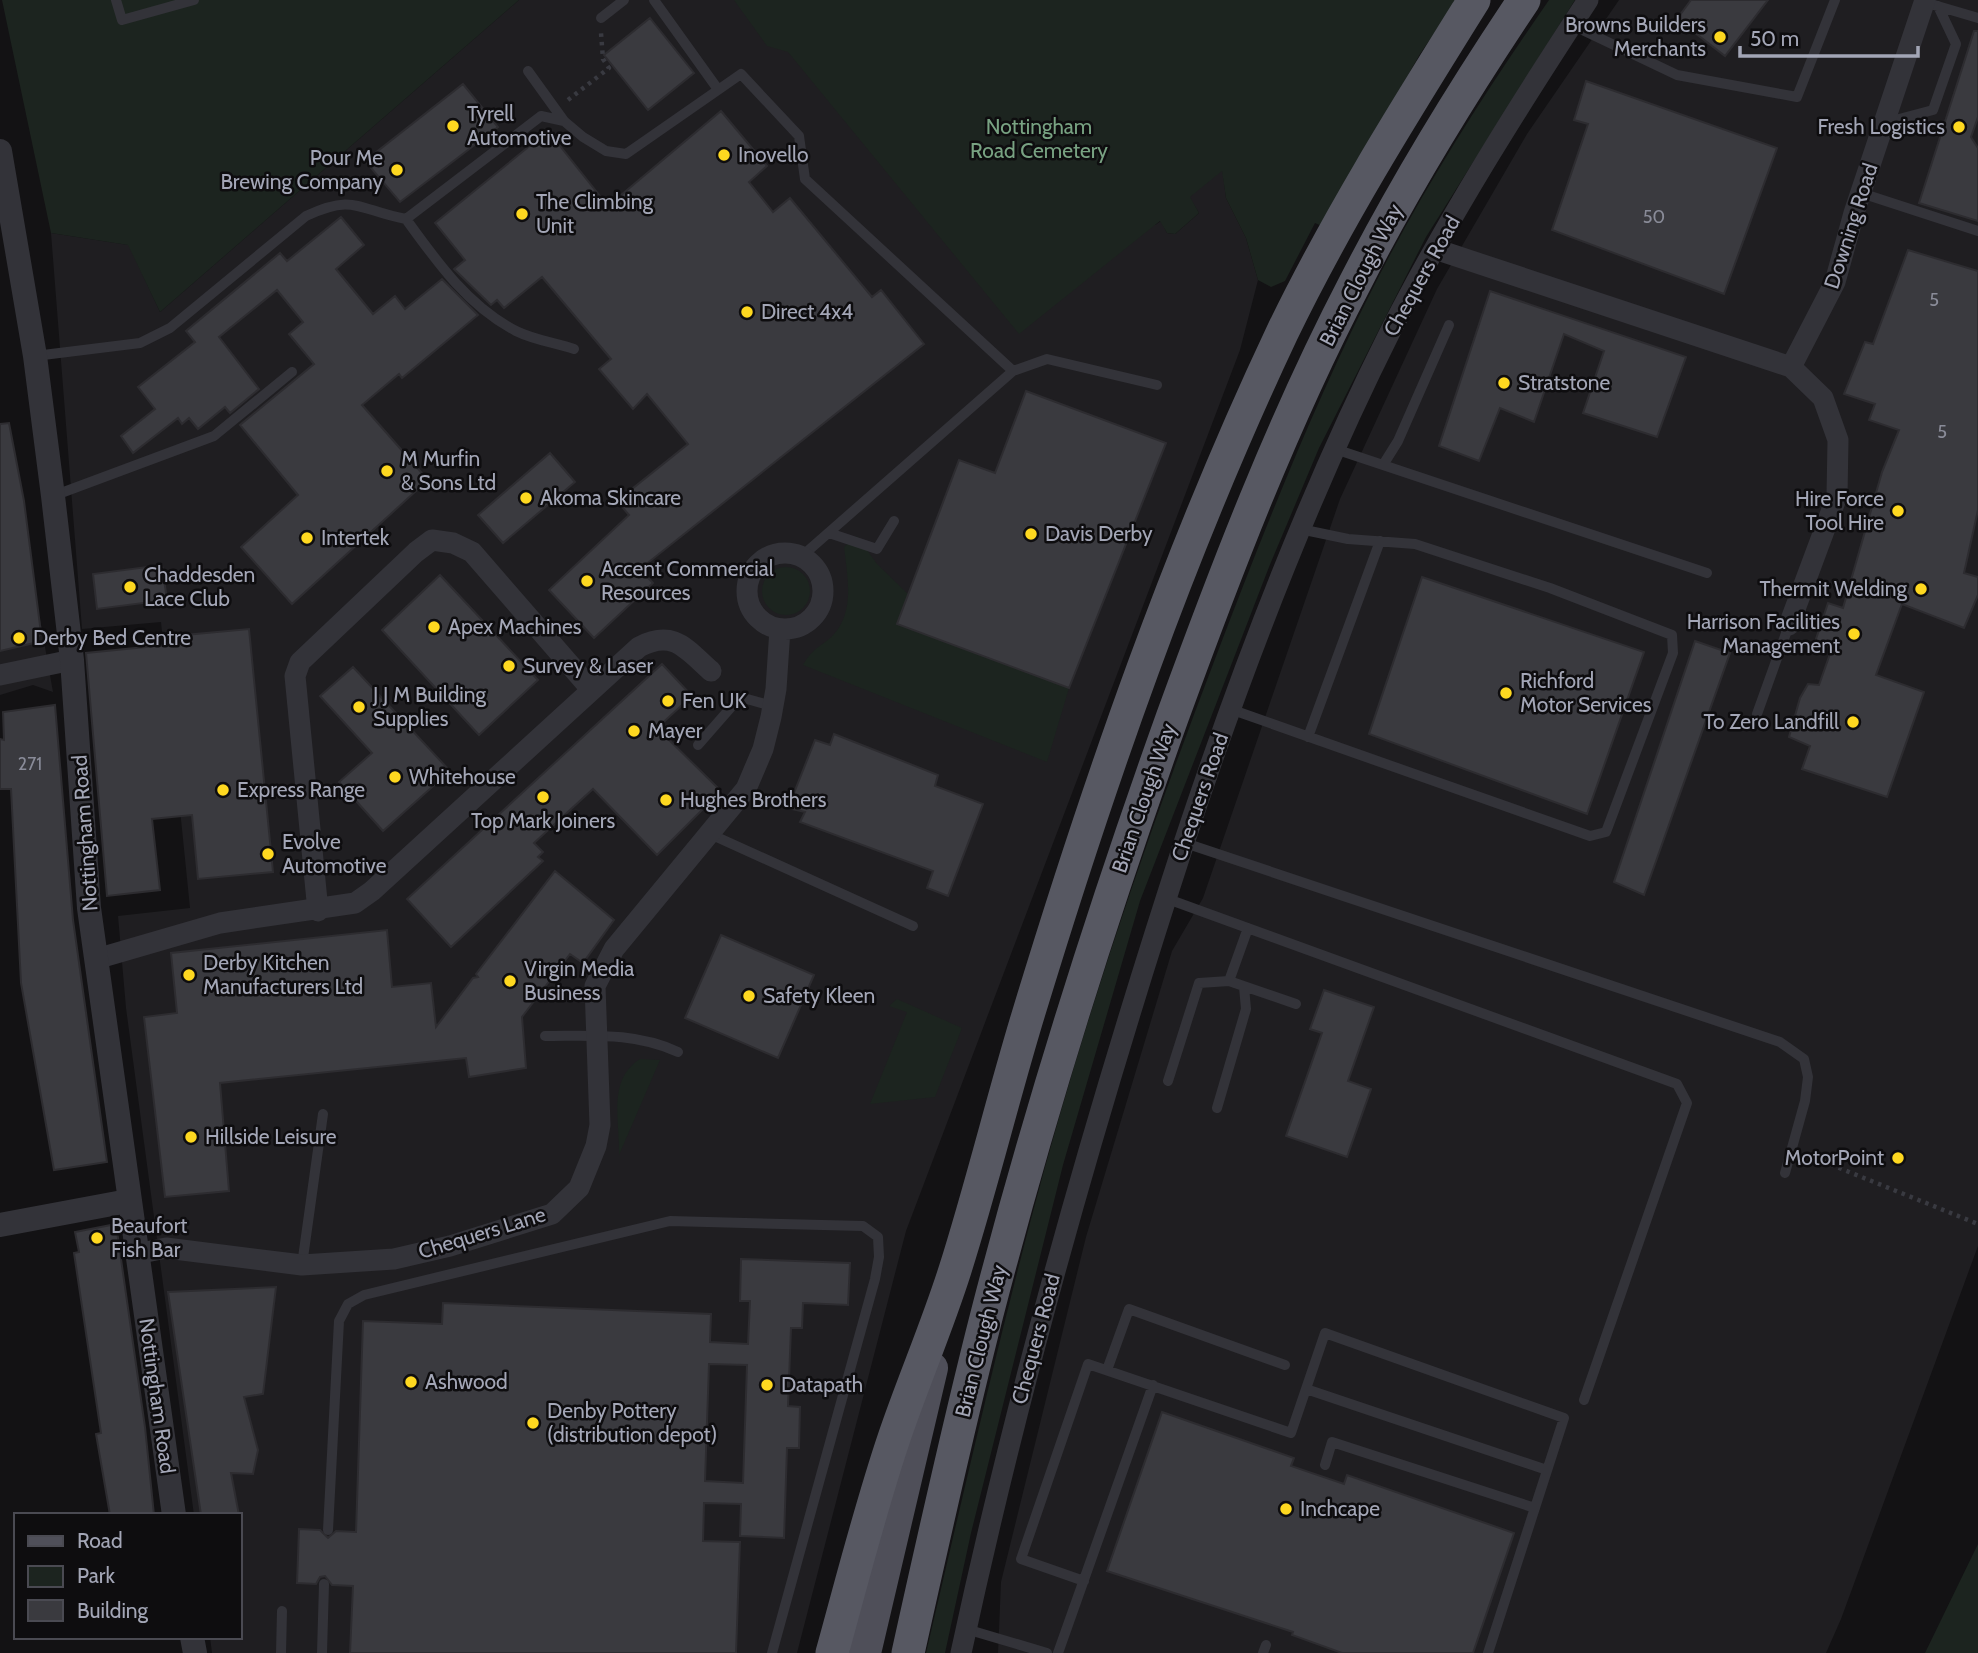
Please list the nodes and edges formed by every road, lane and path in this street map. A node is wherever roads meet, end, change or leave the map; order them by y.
1 (116, 0) edge
2 (194, 0) edge
3 (624, 0) edge
4 (654, 0) edge
5 (1474, 0) edge
6 (1524, 0) edge
7 (1588, 0) edge
8 (1835, 0) edge
9 (1929, 3) edge
10 (601, 18) joint
11 (1978, 18) edge
12 (1572, 25) junction
13 (528, 71) dead end
14 (717, 88) junction
15 (545, 93) junction
16 (557, 108) junction
17 (541, 117) junction
18 (564, 121) junction
19 (1884, 124) junction
20 (0, 152) edge
21 (1861, 193) junction
22 (406, 219) junction
23 (1978, 231) edge
24 (1436, 248) junction
25 (1449, 325) dead end
26 (574, 349) dead end
27 (35, 356) junction
28 (1791, 367) junction
29 (1013, 371) junction
30 (292, 372) dead end
31 (1157, 385) dead end
32 (1335, 449) junction
33 (1383, 465) junction
34 (53, 496) junction
35 (894, 521) dead end
36 (1300, 529) junction
37 (829, 533) junction
38 (1380, 541) junction
39 (802, 556) junction
40 (1707, 573) dead end
41 (1789, 625) joint
42 (780, 629) junction
43 (72, 660) junction
44 (711, 671) dead end
45 (0, 675) edge
46 (591, 690) junction
47 (772, 706) junction
48 (1230, 709) junction
49 (1757, 714) dead end
50 (1308, 737) junction
51 (698, 745) dead end
52 (710, 834) junction
53 (1185, 843) junction
54 (1166, 898) junction
55 (318, 911) junction
56 (913, 926) dead end
57 (1248, 928) junction
58 (96, 960) junction
59 (1229, 981) junction
60 (1244, 987) junction
61 (1296, 1004) dead end
62 (595, 1035) junction
63 (545, 1036) dead end
64 (678, 1052) dead end
65 (1168, 1082) dead end
66 (1217, 1108) dead end
67 (323, 1114) dead end
68 (1792, 1149) junction
69 (1785, 1173) dead end
70 (128, 1201) junction
71 (0, 1224) edge
72 (1978, 1224) edge
73 (135, 1254) junction
74 (302, 1265) junction
75 (956, 1269) junction
76 (1285, 1365) dead end
77 (1107, 1370) junction
78 (1153, 1385) junction
79 (1306, 1389) junction
80 (1584, 1400) dead end
81 (1325, 1465) dead end
82 (1547, 1470) junction
83 (1535, 1508) junction
84 (174, 1513) edge
85 (328, 1530) dead end
86 (1084, 1581) junction
87 (324, 1584) dead end
88 (282, 1611) dead end
89 (966, 1629) junction
90 (281, 1653) edge
91 (322, 1653) edge
92 (772, 1653) edge
93 (832, 1653) edge
94 (864, 1653) edge
95 (908, 1653) edge
96 (961, 1653) edge
97 (1047, 1653) edge
98 (1058, 1653) edge
99 (1488, 1653) edge

1 - 2 lane
3 - 10 lane
4 - 14 lane
5 - 75 highway, Brian Clough Way
6 - 95 highway, Brian Clough Way
7 - 12 street, Chequers Road
8 - 12 lane
9 - 11 lane
9 - 19 street, Downing Road
9 - 19 lane
10 - 16 path
12 - 24 street, Chequers Road
13 - 15 lane
14 - 18 lane
14 - 29 lane
15 - 16 lane
15 - 17 lane
16 - 18 lane
17 - 18 lane
17 - 22 lane
19 - 21 street, Downing Road
20 - 27 street, Nottingham Road
21 - 23 lane
21 - 28 street, Downing Road
22 - 26 lane
22 - 27 lane
24 - 28 street
24 - 32 street, Chequers Road
25 - 33 lane
27 - 34 street, Nottingham Road
28 - 41 street
29 - 31 lane
29 - 37 lane
30 - 34 lane
32 - 33 lane
32 - 36 street, Chequers Road
33 - 40 lane
34 - 43 street, Nottingham Road
35 - 37 lane
36 - 38 lane
36 - 48 street, Chequers Road
37 - 39 lane
38 - 50 lane
38 - 50 lane
39 - 42 street
39 - 42 street
41 - 49 lane
42 - 47 street, Chequers Lane
43 - 45 street
43 - 58 street, Nottingham Road
44 - 46 street
46 - 55 street
46 - 55 street
47 - 51 lane
47 - 52 street, Chequers Lane
48 - 50 lane
48 - 53 street, Chequers Road
52 - 56 lane
52 - 62 street, Chequers Lane
53 - 54 street, Chequers Road
53 - 68 lane
54 - 57 lane
54 - 89 street, Chequers Road
55 - 58 street
57 - 59 lane
57 - 80 lane
58 - 70 street, Nottingham Road
59 - 60 lane
59 - 65 lane
60 - 61 lane
60 - 66 lane
62 - 63 lane
62 - 64 lane
62 - 74 street, Chequers Lane
67 - 74 lane
68 - 69 lane
68 - 72 path
70 - 71 street
70 - 73 street, Nottingham Road
73 - 74 street, Chequers Lane
73 - 84 street, Nottingham Road
75 - 93 highway
75 - 94 main road, Brian Clough Way
76 - 77 lane
77 - 78 lane
77 - 86 lane
78 - 79 lane
78 - 86 lane
79 - 82 lane
79 - 82 lane
81 - 83 lane
82 - 83 lane
83 - 99 lane
85 - 92 lane
86 - 98 lane
87 - 91 lane
88 - 90 lane
89 - 96 street, Chequers Road
89 - 97 lane

